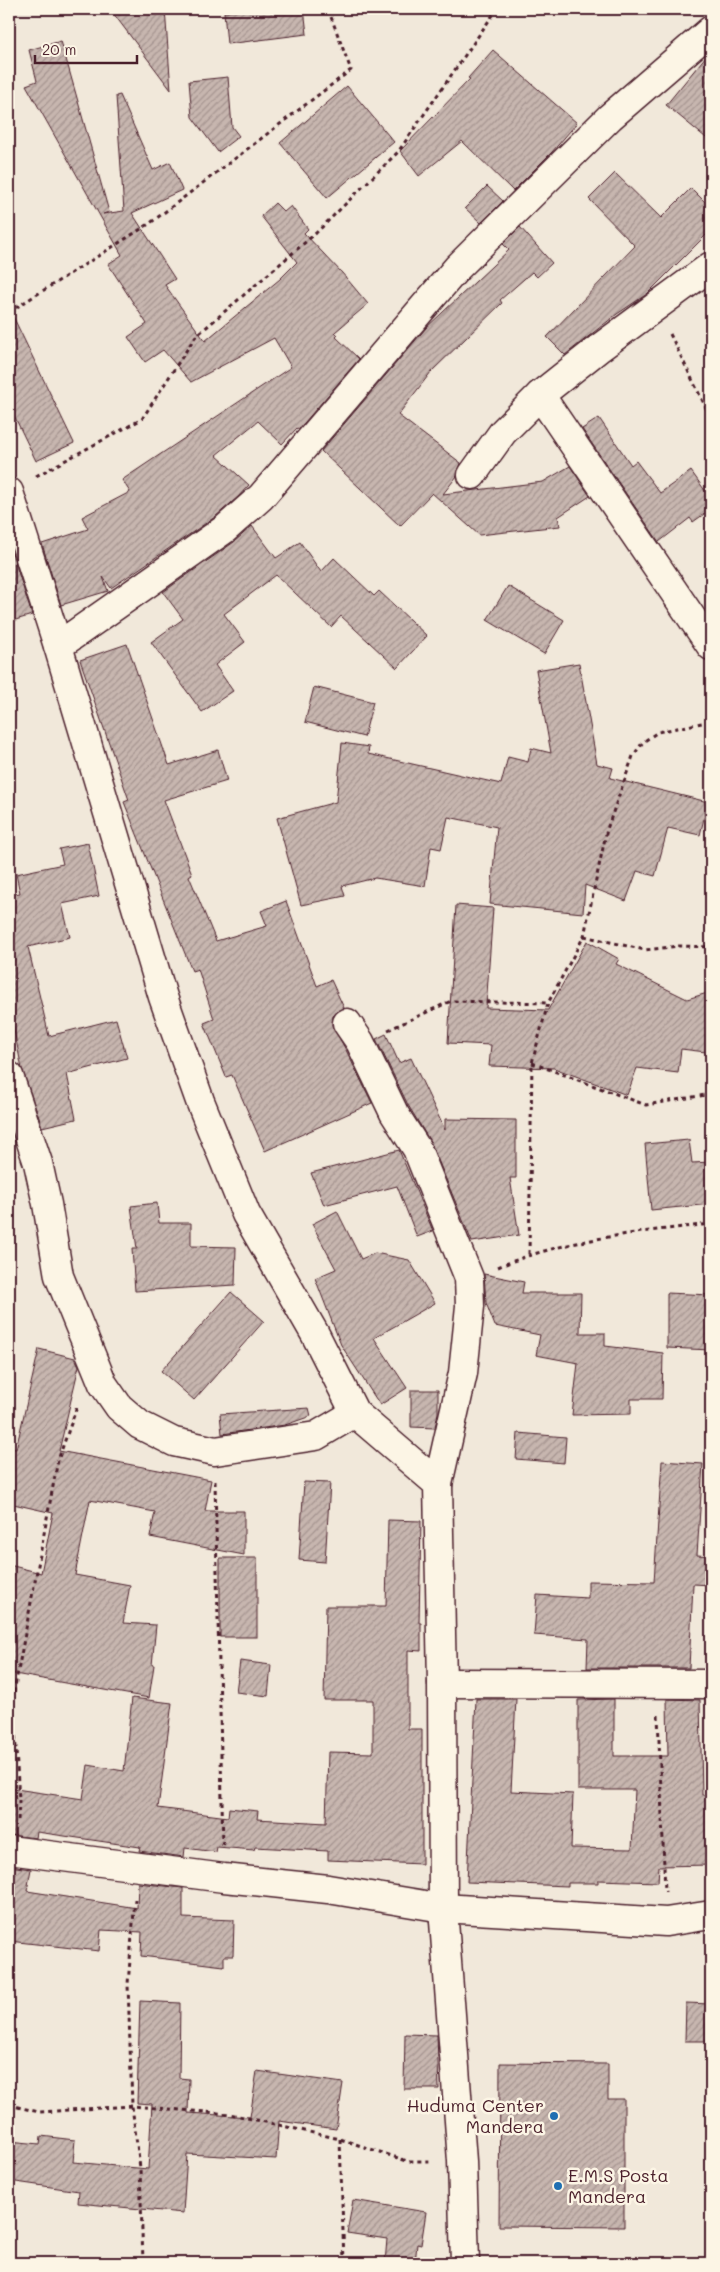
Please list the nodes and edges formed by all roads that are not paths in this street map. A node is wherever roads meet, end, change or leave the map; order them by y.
1 (711, 30) edge
2 (711, 266) edge
3 (540, 395) junction
4 (472, 475) dead end
5 (9, 492) edge
6 (58, 646) junction
7 (711, 646) edge
8 (353, 1033) road end
9 (9, 1076) edge
10 (355, 1413) junction
11 (438, 1484) junction
12 (442, 1683) junction
13 (711, 1684) edge
14 (12, 1850) edge
15 (443, 1908) junction
16 (711, 1915) edge
17 (465, 2263) edge

1 - 6 street
2 - 3 street
3 - 4 street
3 - 7 street
5 - 6 street
6 - 10 street
8 - 11 street
9 - 10 street
10 - 11 street
11 - 12 street
12 - 13 street
12 - 15 street
14 - 15 street
15 - 16 street
15 - 17 street

